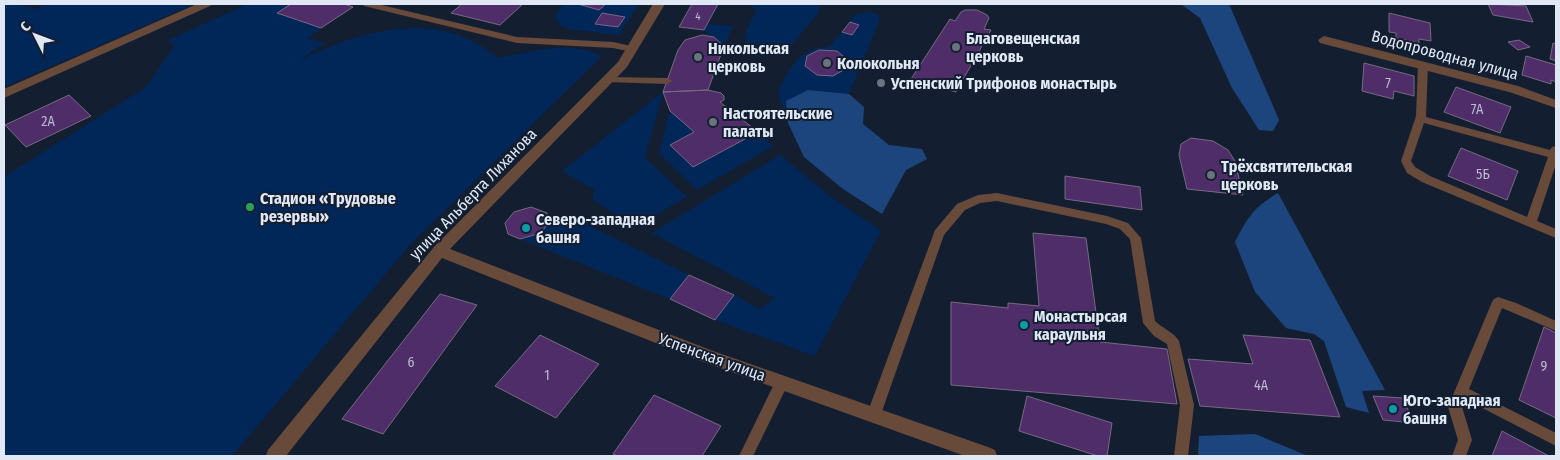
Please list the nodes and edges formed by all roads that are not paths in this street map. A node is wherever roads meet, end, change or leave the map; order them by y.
1 (206, 4) edge
2 (367, 4) edge
3 (659, 4) edge
4 (1324, 40) dead end
5 (632, 49) junction
6 (1423, 65) junction
7 (608, 80) junction
8 (667, 81) dead end
9 (4, 94) edge
10 (1556, 104) edge
11 (1420, 119) junction
12 (1555, 152) edge
13 (1531, 223) junction
14 (1556, 234) edge
15 (439, 251) junction
16 (1556, 326) edge
17 (782, 382) junction
18 (1461, 391) junction
19 (874, 414) junction
20 (1556, 440) edge
21 (275, 456) edge
22 (746, 456) edge
23 (988, 456) edge
24 (1181, 456) edge
25 (1459, 456) edge

1 - 9 street
2 - 5 lane
3 - 5 street, улица Альберта Лиханова
4 - 6 street, Водопроводная улица
5 - 7 street, улица Альберта Лиханова
6 - 10 street, Водопроводная улица
6 - 11 lane
7 - 8 lane
7 - 15 street, улица Альберта Лиханова
11 - 12 lane
11 - 13 lane
12 - 13 lane
13 - 14 lane
15 - 17 street, Успенская улица
15 - 21 street, улица Альберта Лиханова
16 - 18 lane
17 - 19 street, Успенская улица
17 - 22 lane
18 - 20 lane
18 - 25 lane
19 - 23 street, Успенская улица
19 - 24 lane

